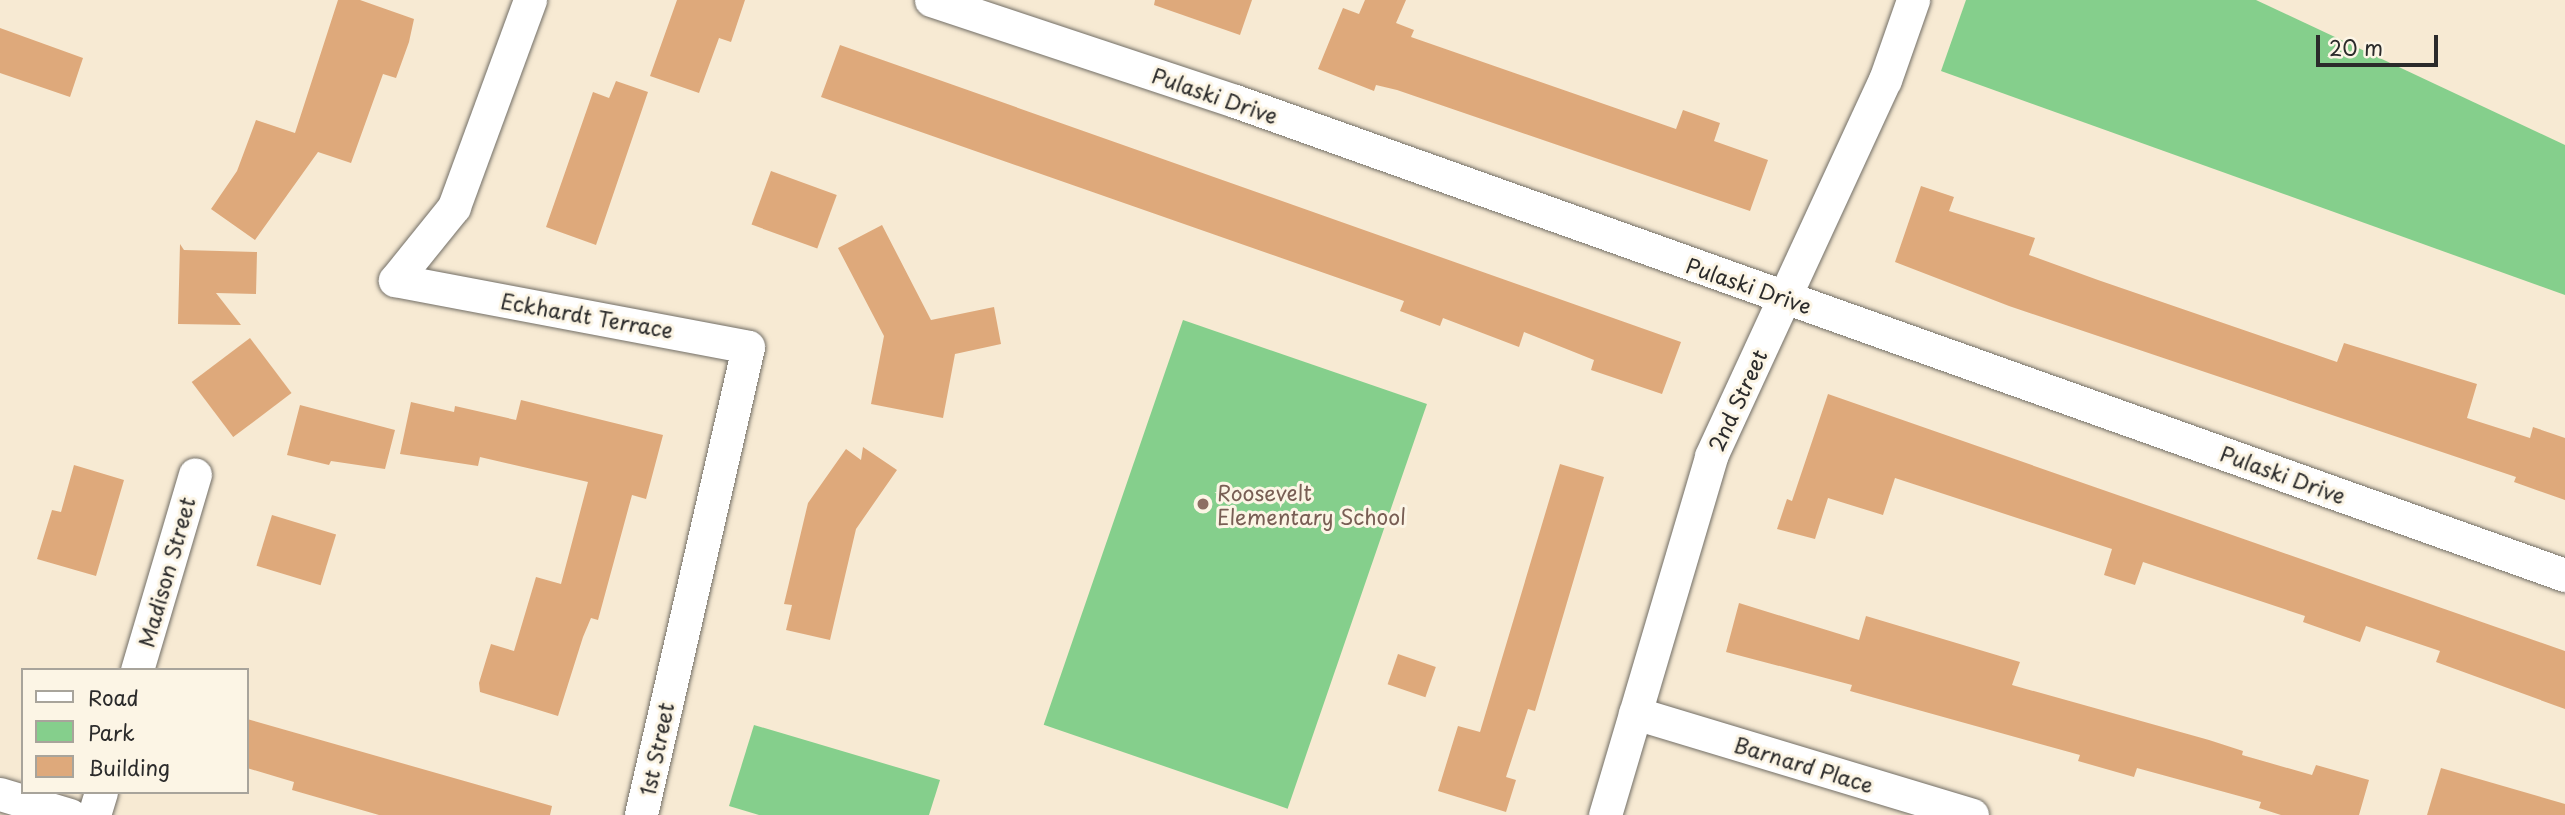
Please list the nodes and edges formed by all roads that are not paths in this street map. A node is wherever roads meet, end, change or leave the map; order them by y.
1 (530, 0) edge
2 (932, 0) edge
3 (1913, 0) edge
4 (1785, 297) junction
5 (195, 474) dead end
6 (2565, 575) edge
7 (138, 668) edge
8 (669, 682) joint
9 (1635, 713) junction
10 (0, 794) edge
11 (100, 794) edge
12 (70, 815) edge
13 (94, 815) edge
14 (641, 815) edge
15 (1605, 815) edge
16 (1972, 815) edge

1 - 8 street, Eckhardt Terrace
2 - 4 street, Pulaski Drive
3 - 4 street, 2nd Street
4 - 6 street, Pulaski Drive
4 - 9 street, 2nd Street
5 - 7 street, Madison Street
8 - 14 street, 1st Street
9 - 15 street, 2nd Street
9 - 16 street, Barnard Place
10 - 12 street
11 - 13 street

